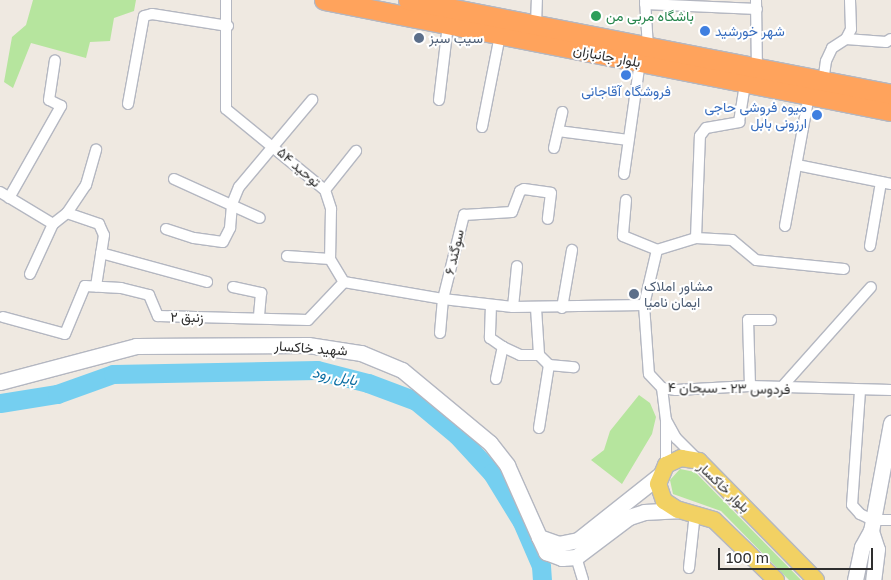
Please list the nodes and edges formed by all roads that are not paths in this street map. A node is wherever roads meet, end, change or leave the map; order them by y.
1 (226, 0) edge
2 (324, 0) edge
3 (408, 0) edge
4 (537, 0) edge
5 (850, 0) edge
6 (645, 2) edge
7 (714, 4) edge
8 (756, 4) edge
9 (448, 25) junction
10 (228, 26) junction
11 (536, 26) junction
12 (500, 35) junction
13 (846, 39) junction
14 (891, 39) edge
15 (644, 55) junction
16 (55, 60) dead end
17 (751, 76) junction
18 (823, 82) junction
19 (809, 95) junction
20 (312, 100) dead end
21 (439, 100) dead end
22 (890, 103) edge
23 (128, 104) dead end
24 (562, 112) dead end
25 (482, 127) dead end
26 (558, 131) junction
27 (628, 140) junction
28 (276, 146) junction
29 (554, 148) dead end
30 (96, 149) dead end
31 (356, 151) dead end
32 (796, 165) junction
33 (624, 174) dead end
34 (174, 178) dead end
35 (886, 183) edge
36 (325, 190) junction
37 (4, 195) edge
38 (626, 200) dead end
39 (232, 204) junction
40 (66, 213) junction
41 (260, 218) dead end
42 (548, 219) dead end
43 (53, 224) junction
44 (785, 226) dead end
45 (166, 229) dead end
46 (696, 238) junction
47 (870, 246) dead end
48 (572, 250) dead end
49 (657, 250) junction
50 (101, 253) junction
51 (287, 256) dead end
52 (330, 259) junction
53 (517, 266) dead end
54 (844, 269) dead end
55 (30, 274) dead end
56 (207, 282) dead end
57 (344, 282) junction
58 (96, 286) junction
59 (233, 287) dead end
60 (872, 287) dead end
61 (443, 300) junction
62 (492, 305) junction
63 (644, 305) junction
64 (513, 308) junction
65 (536, 308) junction
66 (562, 308) junction
67 (3, 317) dead end
68 (259, 318) junction
69 (771, 320) dead end
70 (440, 333) dead end
71 (503, 347) junction
72 (539, 355) junction
73 (549, 365) junction
74 (574, 367) dead end
75 (496, 379) dead end
76 (0, 382) edge
77 (750, 386) junction
78 (662, 388) junction
79 (781, 388) junction
80 (891, 390) edge
81 (860, 391) junction
82 (666, 420) junction
83 (891, 424) edge
84 (540, 428) dead end
85 (699, 461) junction
86 (887, 466) edge
87 (663, 470) junction
88 (678, 510) junction
89 (695, 512) junction
90 (891, 520) edge
91 (872, 526) junction
92 (539, 537) junction
93 (576, 557) junction
94 (689, 568) dead end
95 (583, 580) edge
96 (776, 580) edge
97 (816, 580) edge
98 (855, 580) edge
99 (873, 580) edge

1 - 10 street, توحید ۵۴
2 - 9 highway, بلوار جانبازان
3 - 11 highway, بلوار جانبازان
4 - 11 street
5 - 13 street
6 - 7 street
6 - 15 street
7 - 8 street
8 - 17 street
9 - 12 highway, بلوار جانبازان
9 - 21 street
10 - 23 street
10 - 28 street, توحید ۵۴
11 - 15 highway, بلوار جانبازان
12 - 15 highway, بلوار جانبازان
12 - 25 street
13 - 14 street
13 - 18 street
15 - 17 highway, بلوار جانبازان
15 - 27 street
16 - 37 street
17 - 18 highway, بلوار جانبازان
17 - 19 highway, بلوار جانبازان
17 - 46 street
18 - 22 highway, بلوار جانبازان
19 - 22 highway, بلوار جانبازان
19 - 32 street
20 - 28 street
24 - 26 street
26 - 27 street
26 - 29 street
27 - 33 street
28 - 36 street, توحید ۵۴
28 - 39 street
30 - 40 street
31 - 36 street
32 - 35 street
32 - 44 street
34 - 39 street
35 - 47 street
36 - 52 street, توحید ۵۴
37 - 43 street
38 - 49 street
39 - 41 street
39 - 45 street
40 - 43 street
40 - 50 street
42 - 61 street, سوگند ۶
43 - 55 street
46 - 49 street
46 - 54 street
48 - 66 street
49 - 63 street, فردوس ۲۳ - سبحان ۴
50 - 56 street
50 - 58 street
51 - 52 street
52 - 57 street
53 - 64 street
57 - 61 street
57 - 68 street, زنبق ۲
58 - 67 street
58 - 68 street, زنبق ۲
59 - 68 street
60 - 79 street
61 - 62 street
61 - 70 street
62 - 64 street
62 - 71 street
63 - 66 street
63 - 78 street, فردوس ۲۳ - سبحان ۴
64 - 65 street
65 - 66 street
65 - 72 street
69 - 77 street
71 - 72 street
71 - 75 street
72 - 73 street
73 - 74 street
73 - 84 street
76 - 92 main road, شهید خاکسار
77 - 78 street, فردوس ۲۳ - سبحان ۴
77 - 79 street, فردوس ۲۳ - سبحان ۴
78 - 82 street
79 - 81 street, فردوس ۲۳ - سبحان ۴
80 - 81 street, فردوس ۲۳ - سبحان ۴
81 - 91 street
82 - 85 street
82 - 87 street
83 - 86 main road
85 - 87 main road, بلوار خاکسار
85 - 97 main road, بلوار خاکسار
86 - 91 main road
87 - 88 main road
87 - 92 main road
88 - 89 main road
88 - 93 main road
89 - 94 street
89 - 96 main road
90 - 91 street
91 - 98 main road
91 - 99 main road
92 - 93 main road, شهید خاکسار
93 - 95 street

